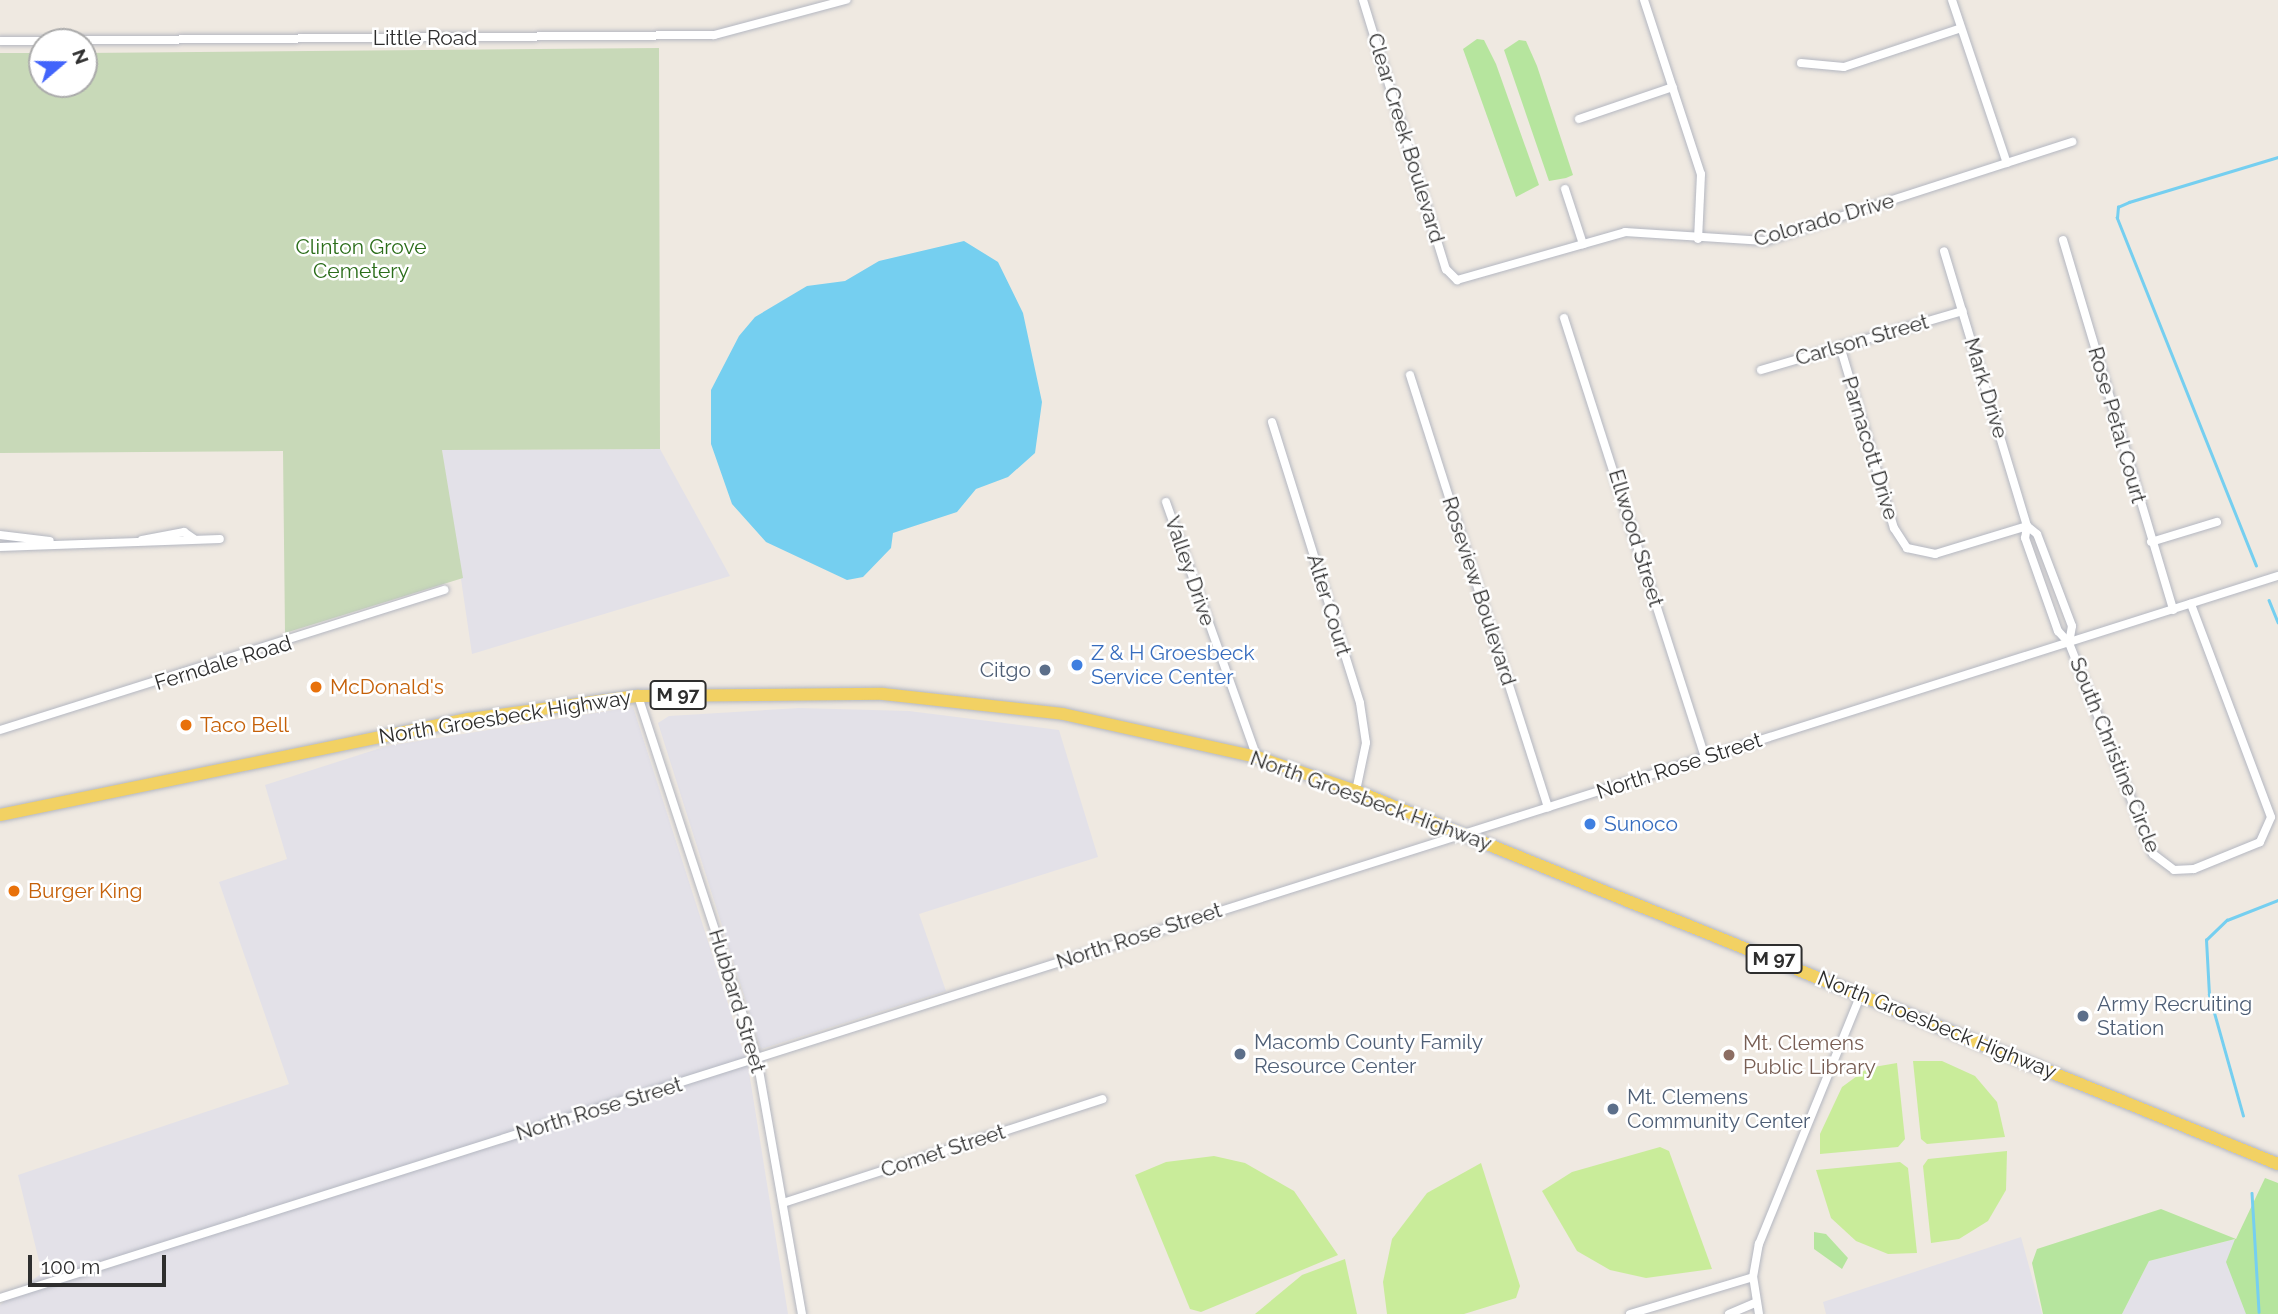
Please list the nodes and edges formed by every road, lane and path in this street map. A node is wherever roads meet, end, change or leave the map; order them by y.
1 (846, 0) edge
2 (1363, 0) edge
3 (1644, 0) edge
4 (1952, 0) edge
5 (1961, 28) junction
6 (0, 41) edge
7 (1801, 63) dead end
8 (1673, 87) junction
9 (1579, 119) dead end
10 (2072, 142) dead end
11 (2007, 163) junction
12 (1565, 189) dead end
13 (1698, 239) junction
14 (2063, 240) dead end
15 (1583, 244) junction
16 (1944, 251) dead end
17 (1451, 276) joint
18 (1963, 311) junction
19 (1564, 318) dead end
20 (1840, 346) junction
21 (1761, 370) dead end
22 (1409, 375) dead end
23 (1272, 422) dead end
24 (1166, 502) dead end
25 (2217, 522) dead end
26 (2027, 526) junction
27 (0, 535) edge
28 (220, 539) dead end
29 (50, 541) junction
30 (2151, 542) junction
31 (0, 547) edge
32 (2278, 576) edge
33 (444, 590) dead end
34 (2191, 604) junction
35 (2173, 610) junction
36 (2069, 643) junction
37 (638, 696) junction
38 (0, 730) edge
39 (1257, 757) junction
40 (1705, 758) junction
41 (1356, 791) junction
42 (1548, 807) junction
43 (0, 815) edge
44 (1463, 833) junction
45 (1861, 994) junction
46 (757, 1059) junction
47 (1103, 1099) dead end
48 (2278, 1164) edge
49 (783, 1203) junction
50 (1754, 1277) junction
51 (0, 1298) edge
52 (1756, 1303) junction
53 (802, 1314) edge
54 (1630, 1314) edge
55 (1729, 1314) edge
56 (1759, 1314) edge

1 - 6 street, Little Road
2 - 17 street, Clear Creek Boulevard
3 - 8 street
4 - 5 street
5 - 7 street
5 - 11 street
8 - 9 street
8 - 13 street
10 - 11 street, Colorado Drive
11 - 13 street, Colorado Drive
12 - 15 street
13 - 15 street, Colorado Drive
14 - 30 street, Rose Petal Court
15 - 17 street, Colorado Drive
16 - 18 street, Mark Drive
18 - 20 street, Carlson Street
18 - 26 street, Mark Drive
19 - 40 street, Ellwood Street
20 - 21 street, Carlson Street
20 - 26 street, Parnacott Drive
22 - 42 street, Roseview Boulevard
23 - 41 street, Alter Court
24 - 39 street, Valley Drive
25 - 30 street
26 - 36 street, Mark Drive
26 - 36 street, Mark Drive
27 - 29 street
28 - 29 street
29 - 31 street
30 - 35 street, Rose Petal Court
32 - 34 street, North Rose Street
33 - 38 street, Ferndale Road
34 - 35 street, North Rose Street
34 - 36 street, South Christine Circle
35 - 36 street, North Rose Street
36 - 40 street, North Rose Street
37 - 39 main road, North Groesbeck Highway / M 97
37 - 43 main road, North Groesbeck Highway / M 97
37 - 46 street, Hubbard Street
39 - 41 main road, North Groesbeck Highway / M 97
40 - 42 street, North Rose Street
41 - 44 main road, North Groesbeck Highway / M 97
42 - 44 street, North Rose Street
44 - 45 main road, North Groesbeck Highway / M 97
44 - 46 street, North Rose Street
45 - 48 main road, North Groesbeck Highway / M 97
45 - 50 street
46 - 49 street, Hubbard Street
46 - 51 street, North Rose Street
47 - 49 street, Comet Street
49 - 53 street, Hubbard Street
50 - 52 street
50 - 54 street
52 - 55 street
52 - 56 street

